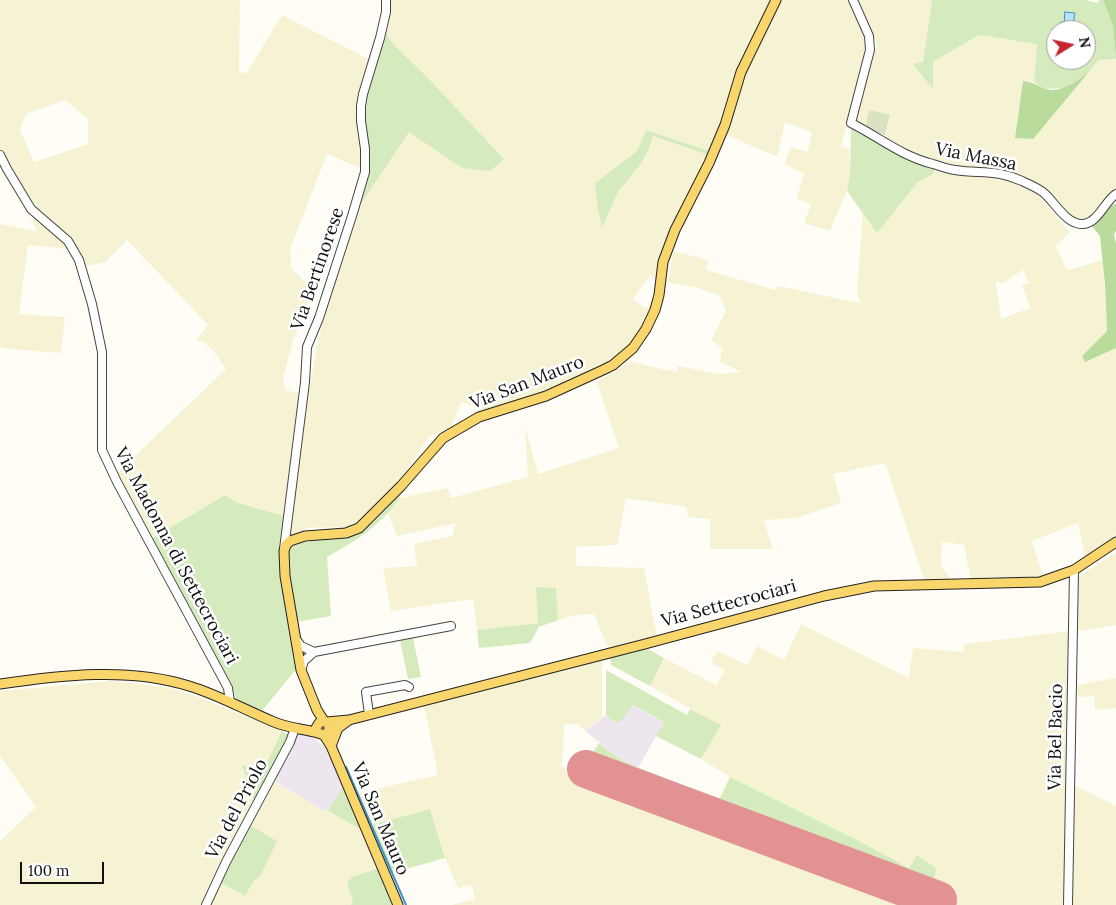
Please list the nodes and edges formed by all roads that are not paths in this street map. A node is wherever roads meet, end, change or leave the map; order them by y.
1 (386, 0) edge
2 (776, 0) edge
3 (853, 0) edge
4 (0, 155) edge
5 (1116, 194) edge
6 (1116, 542) edge
7 (284, 551) junction
8 (1074, 570) junction
9 (451, 626) dead end
10 (295, 638) junction
11 (310, 652) junction
12 (298, 655) junction
13 (301, 670) junction
14 (0, 684) edge
15 (409, 687) dead end
16 (230, 702) junction
17 (369, 714) junction
18 (349, 720) junction
19 (298, 728) junction
20 (323, 728) junction
21 (331, 746) junction
22 (206, 905) edge
23 (398, 905) edge
24 (1068, 905) edge

1 - 7 street, Via Bertinorese
2 - 7 main road, Via San Mauro
3 - 5 street, Via Massa
4 - 16 street, Via Madonna di Settecrociari
6 - 8 main road, Via Settecrociari
7 - 10 main road, Via San Mauro
8 - 17 main road, Via Settecrociari
8 - 24 street, Via Bel Bacio
9 - 11 street
10 - 11 street
10 - 12 main road, Via San Mauro
11 - 12 street
11 - 13 street
12 - 13 main road, Via San Mauro
13 - 20 main road, Via San Mauro
14 - 16 main road, Via Settecrociari
15 - 17 street
16 - 19 main road, Via Settecrociari
17 - 18 main road, Via Settecrociari
18 - 20 main road, Via Settecrociari
18 - 21 main road
19 - 20 main road, Via Settecrociari
19 - 22 street, Via del Priolo
20 - 21 main road, Via San Mauro
21 - 23 main road, Via San Mauro

